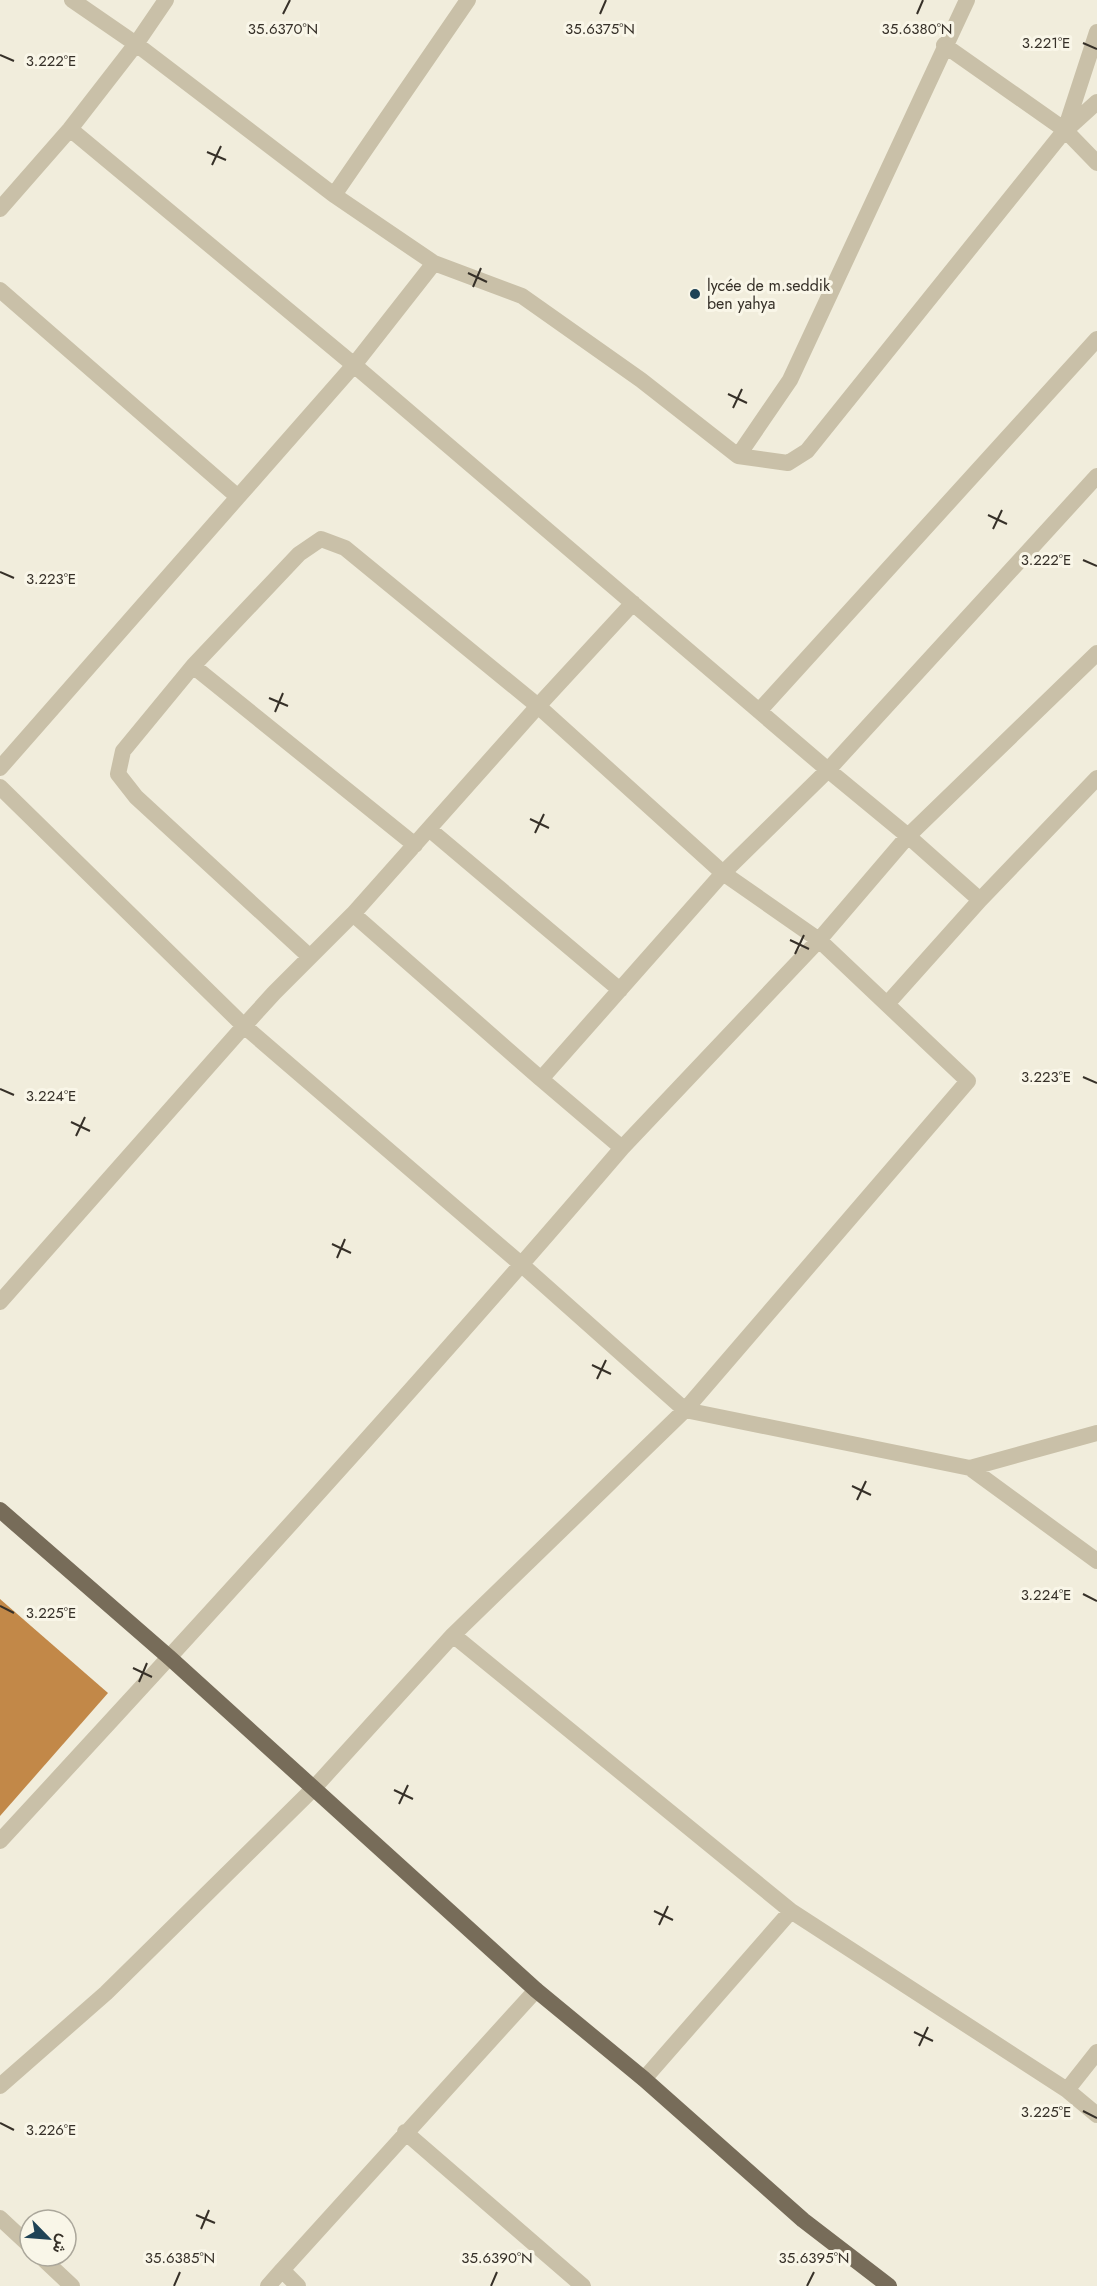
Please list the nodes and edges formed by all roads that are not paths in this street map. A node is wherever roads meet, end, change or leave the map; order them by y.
1 (72, 0) edge
2 (166, 0) edge
3 (468, 0) edge
4 (967, 0) edge
5 (1097, 32) edge
6 (136, 44) junction
7 (944, 45) junction
8 (1097, 102) edge
9 (70, 129) junction
10 (1065, 130) junction
11 (1097, 163) edge
12 (334, 195) junction
13 (0, 209) edge
14 (434, 263) junction
15 (0, 290) edge
16 (1097, 339) edge
17 (354, 365) junction
18 (738, 456) junction
19 (1097, 476) edge
20 (238, 497) junction
21 (633, 603) junction
22 (1097, 653) edge
23 (193, 666) junction
24 (538, 706) junction
25 (759, 711) junction
26 (0, 768) edge
27 (828, 770) junction
28 (1097, 778) edge
29 (0, 787) edge
30 (429, 829) junction
31 (908, 836) junction
32 (415, 845) junction
33 (723, 873) junction
34 (980, 900) junction
35 (353, 914) junction
36 (819, 940) junction
37 (310, 957) junction
38 (620, 990) junction
39 (887, 1004) junction
40 (244, 1026) junction
41 (541, 1079) junction
42 (622, 1148) junction
43 (522, 1265) junction
44 (0, 1302) edge
45 (685, 1410) junction
46 (1097, 1433) edge
47 (970, 1468) junction
48 (0, 1510) edge
49 (1097, 1561) edge
50 (453, 1635) junction
51 (170, 1658) junction
52 (313, 1789) junction
53 (0, 1841) edge
54 (791, 1911) junction
55 (536, 1990) junction
56 (1097, 2052) edge
57 (644, 2079) junction
58 (0, 2086) edge
59 (1066, 2090) junction
60 (1097, 2115) edge
61 (405, 2132) junction
62 (0, 2218) edge
63 (18, 2235) edge
64 (53, 2268) edge
65 (282, 2270) junction
66 (72, 2286) edge
67 (268, 2286) edge
68 (298, 2286) edge
69 (583, 2286) edge
70 (889, 2286) edge

1 - 6 street
2 - 6 street
3 - 12 street
4 - 7 street
5 - 10 street
6 - 9 street
6 - 12 street
7 - 10 street
7 - 18 street
8 - 10 street
9 - 13 street
9 - 17 street
10 - 11 street
10 - 18 street
12 - 14 street
14 - 17 street
14 - 18 street
15 - 20 street
16 - 25 street
17 - 20 street
17 - 21 street
19 - 27 street
20 - 26 street
21 - 24 street
21 - 25 street
22 - 31 street
23 - 24 street
23 - 32 street
23 - 37 street
24 - 30 street
24 - 33 street
25 - 27 street
27 - 31 street
27 - 33 street
28 - 34 street
29 - 40 street
30 - 32 street
30 - 38 street
31 - 34 street
31 - 36 street
32 - 35 street
33 - 36 street
33 - 38 street
34 - 39 street
35 - 37 street
35 - 41 street
36 - 39 street
36 - 42 street
37 - 40 street
38 - 41 street
39 - 45 street
40 - 43 street
40 - 44 street
41 - 42 street
42 - 43 street
43 - 45 street
43 - 51 street
45 - 47 street
45 - 50 street
46 - 47 street
47 - 49 street
48 - 51 main road
50 - 52 street
50 - 54 street
51 - 52 main road
51 - 53 street
52 - 55 main road
52 - 58 street
54 - 57 street
54 - 59 street
55 - 57 main road
55 - 61 street
56 - 59 street
57 - 70 main road
59 - 60 street
61 - 65 street
61 - 69 street
62 - 63 street
64 - 66 street
65 - 67 street
65 - 68 street

